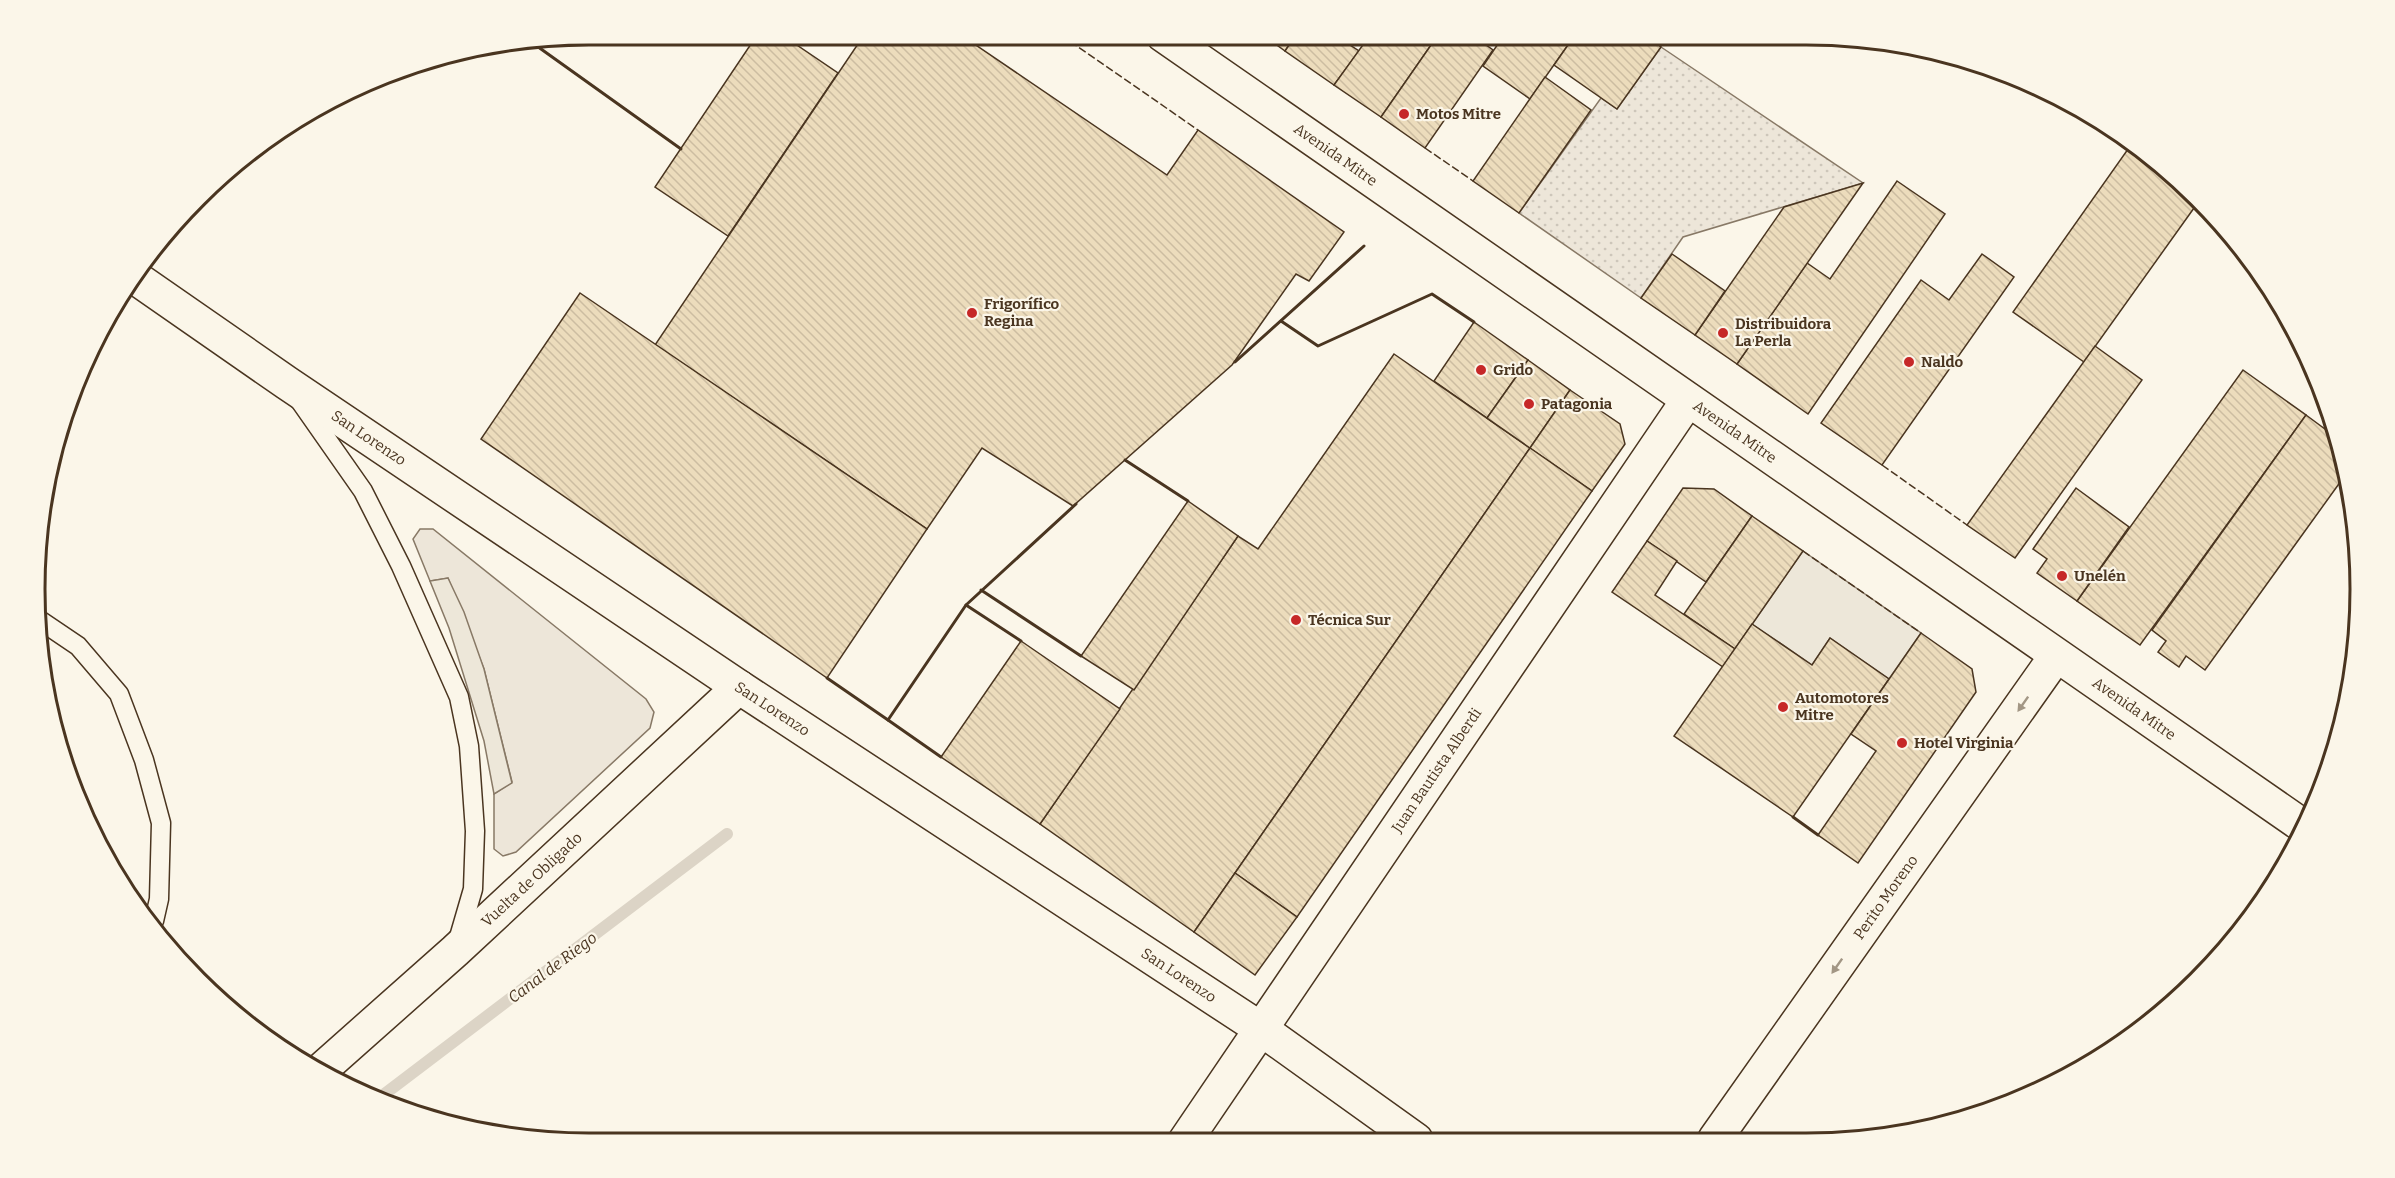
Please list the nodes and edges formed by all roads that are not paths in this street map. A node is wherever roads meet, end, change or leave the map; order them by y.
1 (1177, 45) edge
2 (141, 281) edge
3 (135, 290) edge
4 (165, 298) junction
5 (287, 383) junction
6 (1688, 400) junction
7 (46, 625) edge
8 (2056, 656) junction
9 (740, 687) junction
10 (2298, 822) edge
11 (155, 917) edge
12 (455, 951) junction
13 (1261, 1029) junction
14 (326, 1065) edge
15 (1190, 1133) edge
16 (1406, 1133) edge
17 (1719, 1133) edge

1 - 6 street, Avenida Mitre
2 - 4 street, San Lorenzo
3 - 4 lane
4 - 5 street, San Lorenzo
5 - 9 street, San Lorenzo
5 - 12 lane
6 - 8 street, Avenida Mitre
6 - 13 street, Juan Bautista Alberdi
7 - 11 lane
8 - 10 street, Avenida Mitre
8 -> 17 street, Perito Moreno
9 - 12 street, Vuelta de Obligado
9 - 13 street, San Lorenzo
12 - 14 street, Vuelta de Obligado
13 - 15 street, Juan Bautista Alberdi
13 - 16 street, San Lorenzo

